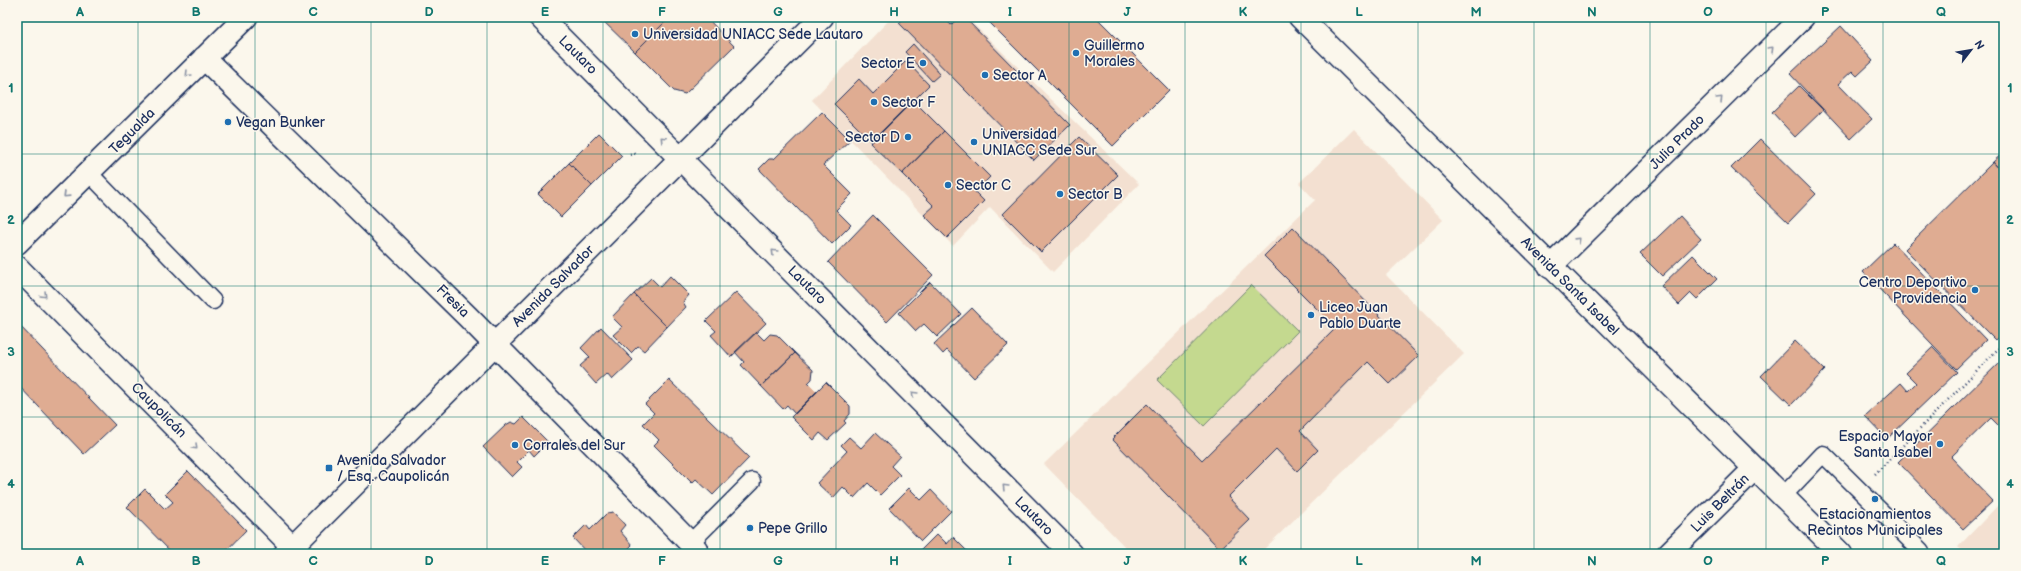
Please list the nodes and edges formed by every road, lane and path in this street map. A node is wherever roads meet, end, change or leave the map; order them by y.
1 (246, 17) edge
2 (540, 17) edge
3 (822, 17) edge
4 (1300, 17) edge
5 (1803, 17) edge
6 (204, 58) junction
7 (640, 152) dead end
8 (630, 155) dead end
9 (681, 158) junction
10 (89, 173) junction
11 (17, 243) edge
12 (17, 267) edge
13 (1550, 267) junction
14 (213, 301) dead end
15 (2004, 343) edge
16 (495, 344) junction
17 (1754, 469) junction
18 (752, 481) dead end
19 (1859, 489) junction
20 (1782, 496) junction
21 (693, 546) joint
22 (292, 551) edge
23 (1067, 552) edge
24 (1668, 554) edge
25 (1841, 554) edge
26 (1918, 554) edge

1 - 6 street, Tegualda
9 -> 2 street, Lautaro
3 - 9 street, Avenida Salvador
4 - 13 street, Avenida Santa Isabel
13 -> 5 street, Julio Prado
6 -> 10 street, Tegualda
6 - 16 street, Fresia
7 - 8 path
9 - 16 street, Avenida Salvador
23 -> 9 street, Lautaro
10 -> 11 street, Tegualda
10 - 14 lane
12 -> 22 street, Caupolicán
13 - 17 street, Avenida Santa Isabel
15 - 19 path
16 - 21 street, Fresia
16 - 22 street, Avenida Salvador
17 - 20 street, Avenida Santa Isabel
17 - 24 street, Luis Beltrán
18 - 21 lane
19 - 20 lane
19 - 26 lane
20 - 25 street, Avenida Santa Isabel

